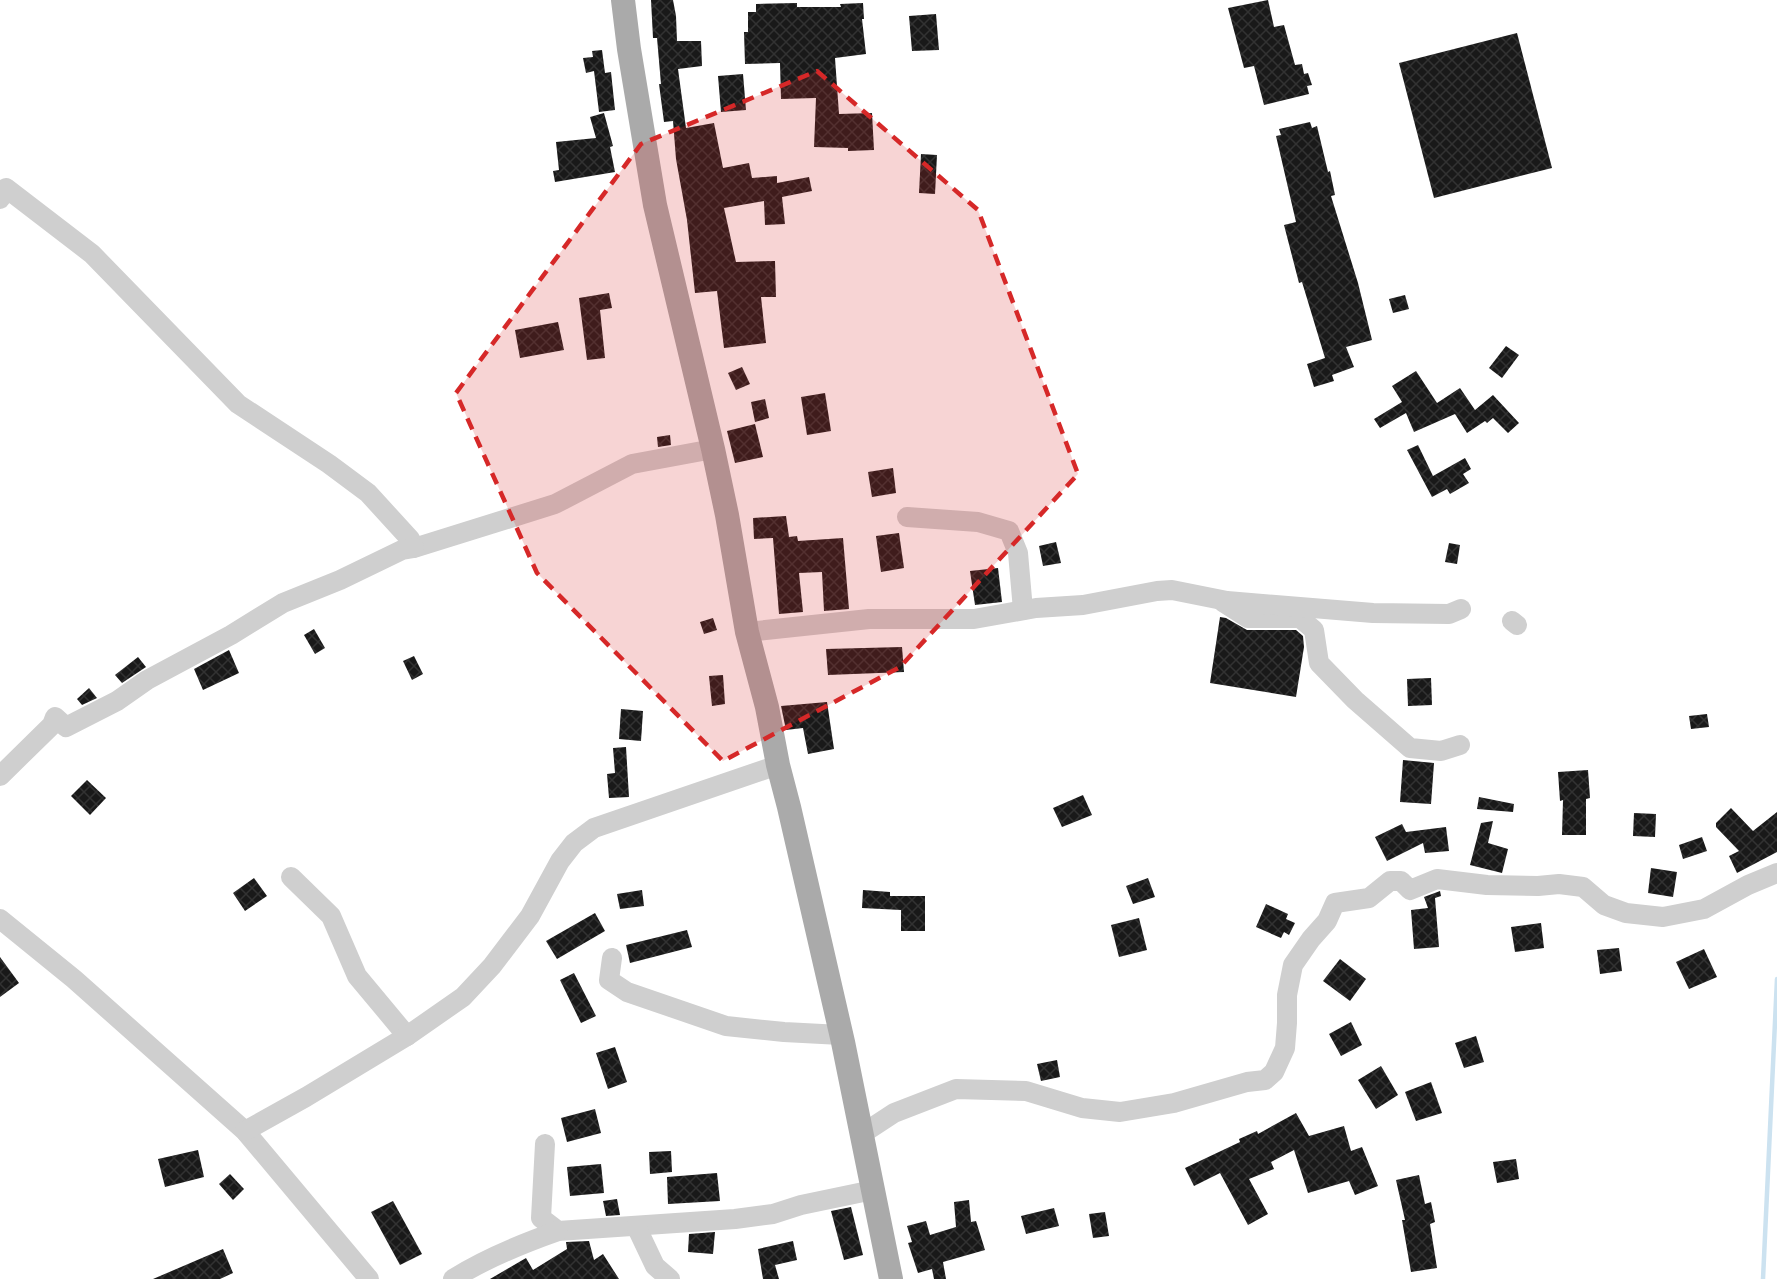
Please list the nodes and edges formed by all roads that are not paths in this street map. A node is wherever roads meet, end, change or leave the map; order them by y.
1 (623, 0) edge
2 (2, 192) edge
3 (713, 449) junction
4 (907, 517) dead end
5 (414, 548) junction
6 (1219, 599) junction
7 (1461, 609) dead end
8 (1023, 610) junction
9 (747, 632) junction
10 (1460, 746) dead end
11 (778, 765) junction
12 (0, 776) edge
13 (1777, 873) edge
14 (291, 877) dead end
15 (0, 920) edge
16 (612, 958) dead end
17 (841, 1035) junction
18 (407, 1036) junction
19 (245, 1131) junction
20 (862, 1134) junction
21 (545, 1144) dead end
22 (873, 1190) junction
23 (636, 1226) junction
24 (558, 1232) junction
25 (369, 1279) edge
26 (453, 1279) edge
27 (670, 1279) edge
28 (891, 1279) edge

1 - 3 main road
2 - 5 street
3 - 5 street
3 - 9 main road
4 - 8 street
5 - 12 street
6 - 7 street
6 - 8 street
6 - 10 street
8 - 9 street
9 - 11 main road
11 - 17 main road
11 - 18 street
13 - 20 street
14 - 18 street
15 - 19 street
16 - 17 street
17 - 20 main road
18 - 19 street
19 - 25 street
20 - 22 main road
21 - 24 street
22 - 23 street
22 - 28 main road
23 - 24 street
23 - 27 street
24 - 26 street

